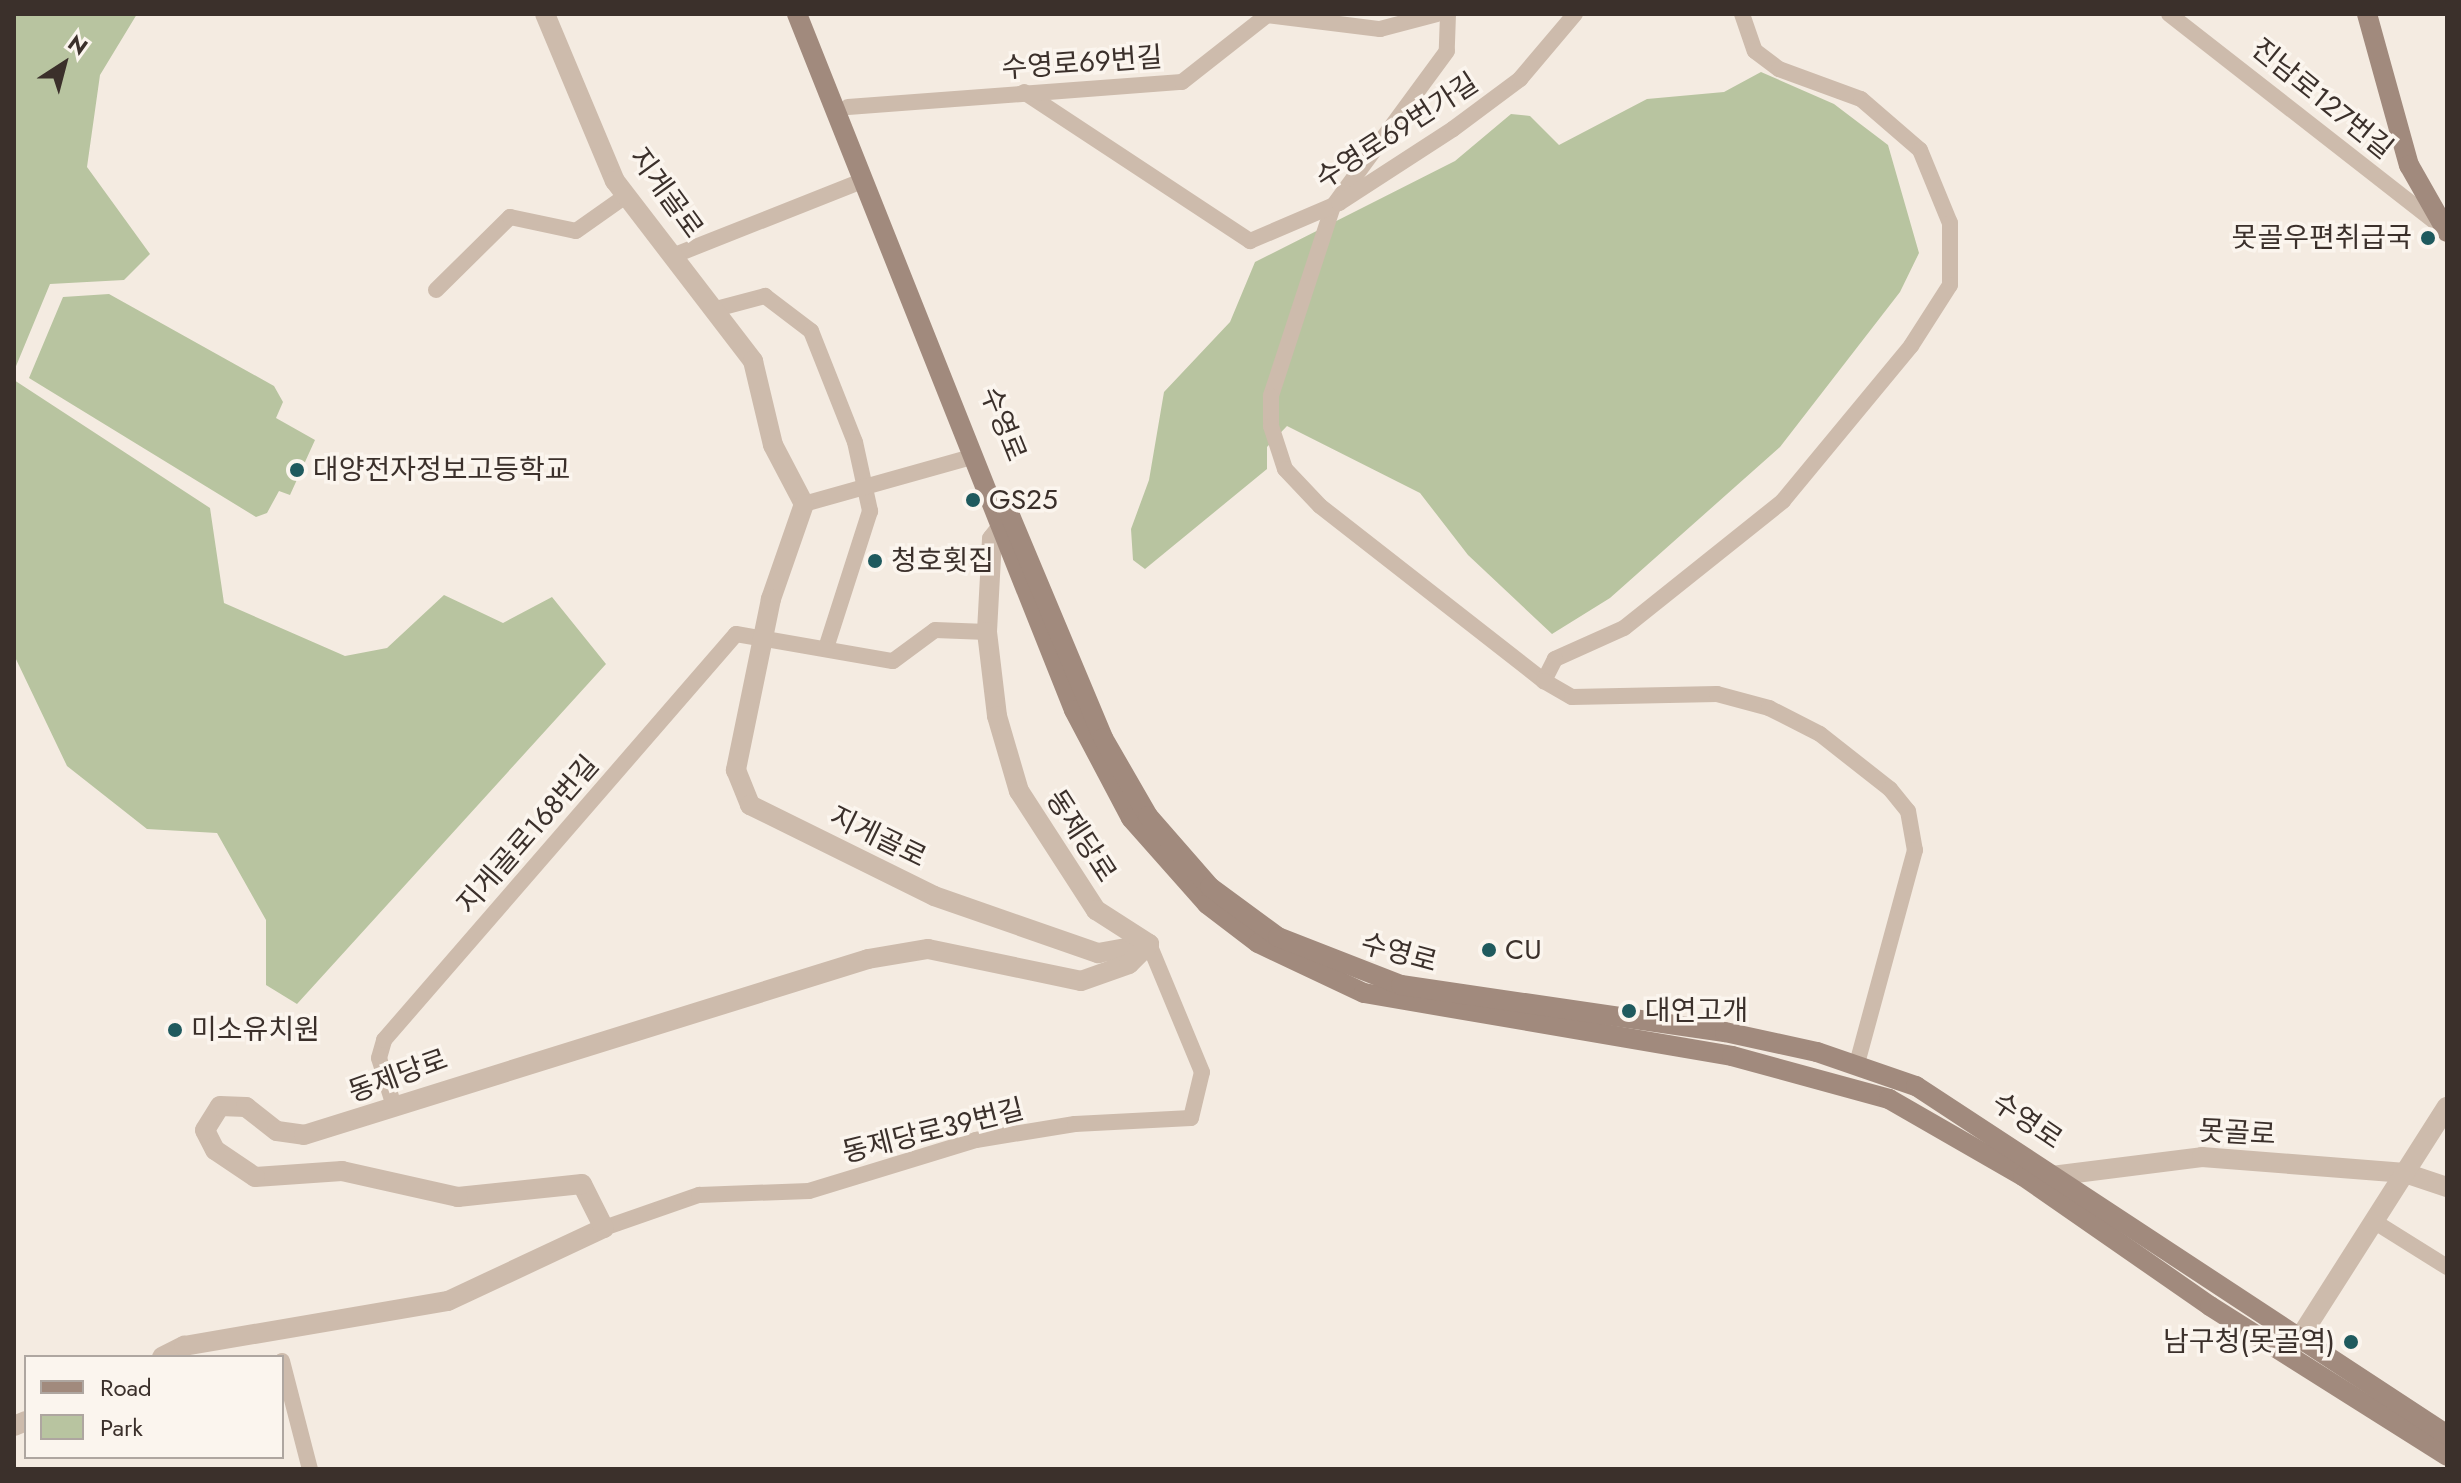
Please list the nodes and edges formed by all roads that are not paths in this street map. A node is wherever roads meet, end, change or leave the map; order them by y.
1 (545, 14) edge
2 (797, 14) edge
3 (811, 14) edge
4 (1437, 14) edge
5 (1448, 14) edge
6 (1575, 14) edge
7 (1742, 14) edge
8 (2169, 14) edge
9 (2367, 14) edge
10 (2190, 19) edge
11 (1024, 92) junction
12 (848, 107) junction
13 (862, 181) junction
14 (627, 195) junction
15 (1333, 206) junction
16 (2444, 229) edge
17 (675, 255) junction
18 (436, 290) dead end
19 (716, 309) junction
20 (971, 457) junction
21 (866, 487) junction
22 (804, 504) junction
23 (1004, 520) junction
24 (987, 632) junction
25 (763, 638) junction
26 (826, 648) junction
27 (1544, 681) junction
28 (1149, 944) junction
29 (1857, 1064) junction
30 (393, 1103) junction
31 (2447, 1107) edge
32 (2405, 1173) junction
33 (2023, 1176) junction
34 (2059, 1177) junction
35 (2447, 1187) edge
36 (2375, 1222) junction
37 (604, 1228) junction
38 (2447, 1267) edge
39 (275, 1332) junction
40 (2293, 1348) junction
41 (166, 1355) edge
42 (281, 1355) edge
43 (284, 1367) edge
44 (2447, 1435) edge
45 (2447, 1456) edge
46 (310, 1469) edge

1 - 14 street, 지게골로
2 - 13 main road, 수영로
3 - 12 main road, 수영로
4 - 11 street, 수영로69번길
5 - 15 street
6 - 15 street, 수영로69번가길
7 - 27 street
8 - 10 street, 진남로127번길
9 - 16 main road
10 - 16 street, 진남로127번길
11 - 12 street, 수영로69번길
11 - 15 street, 수영로69번가길
12 - 23 main road, 수영로
13 - 17 street
13 - 20 main road, 수영로
14 - 17 street, 지게골로
14 - 18 street
15 - 27 street
17 - 19 street, 지게골로
19 - 21 street
19 - 22 street, 지게골로
20 - 21 street, 수영로
20 - 23 main road, 수영로
21 - 22 street
21 - 26 street
22 - 25 street, 지게골로
23 - 24 street, 동제당로
23 - 29 main road, 수영로
23 - 33 main road, 수영로
24 - 26 street
24 - 28 street, 동제당로
25 - 26 street
25 - 28 street, 지게골로
25 - 30 street, 지게골로168번길
27 - 29 street
28 - 30 street, 동제당로
28 - 37 street, 동제당로39번길
29 - 34 main road, 수영로
30 - 37 street, 동제당로
31 - 32 street
32 - 34 street, 못골로
32 - 35 street, 못골로
32 - 36 street
33 - 34 street, 못골로
33 - 40 main road, 수영로
34 - 40 main road, 수영로
36 - 38 street
36 - 40 street
37 - 39 street
39 - 41 street
39 - 42 street
40 - 44 main road, 수영로
40 - 45 main road, 수영로
43 - 46 street

